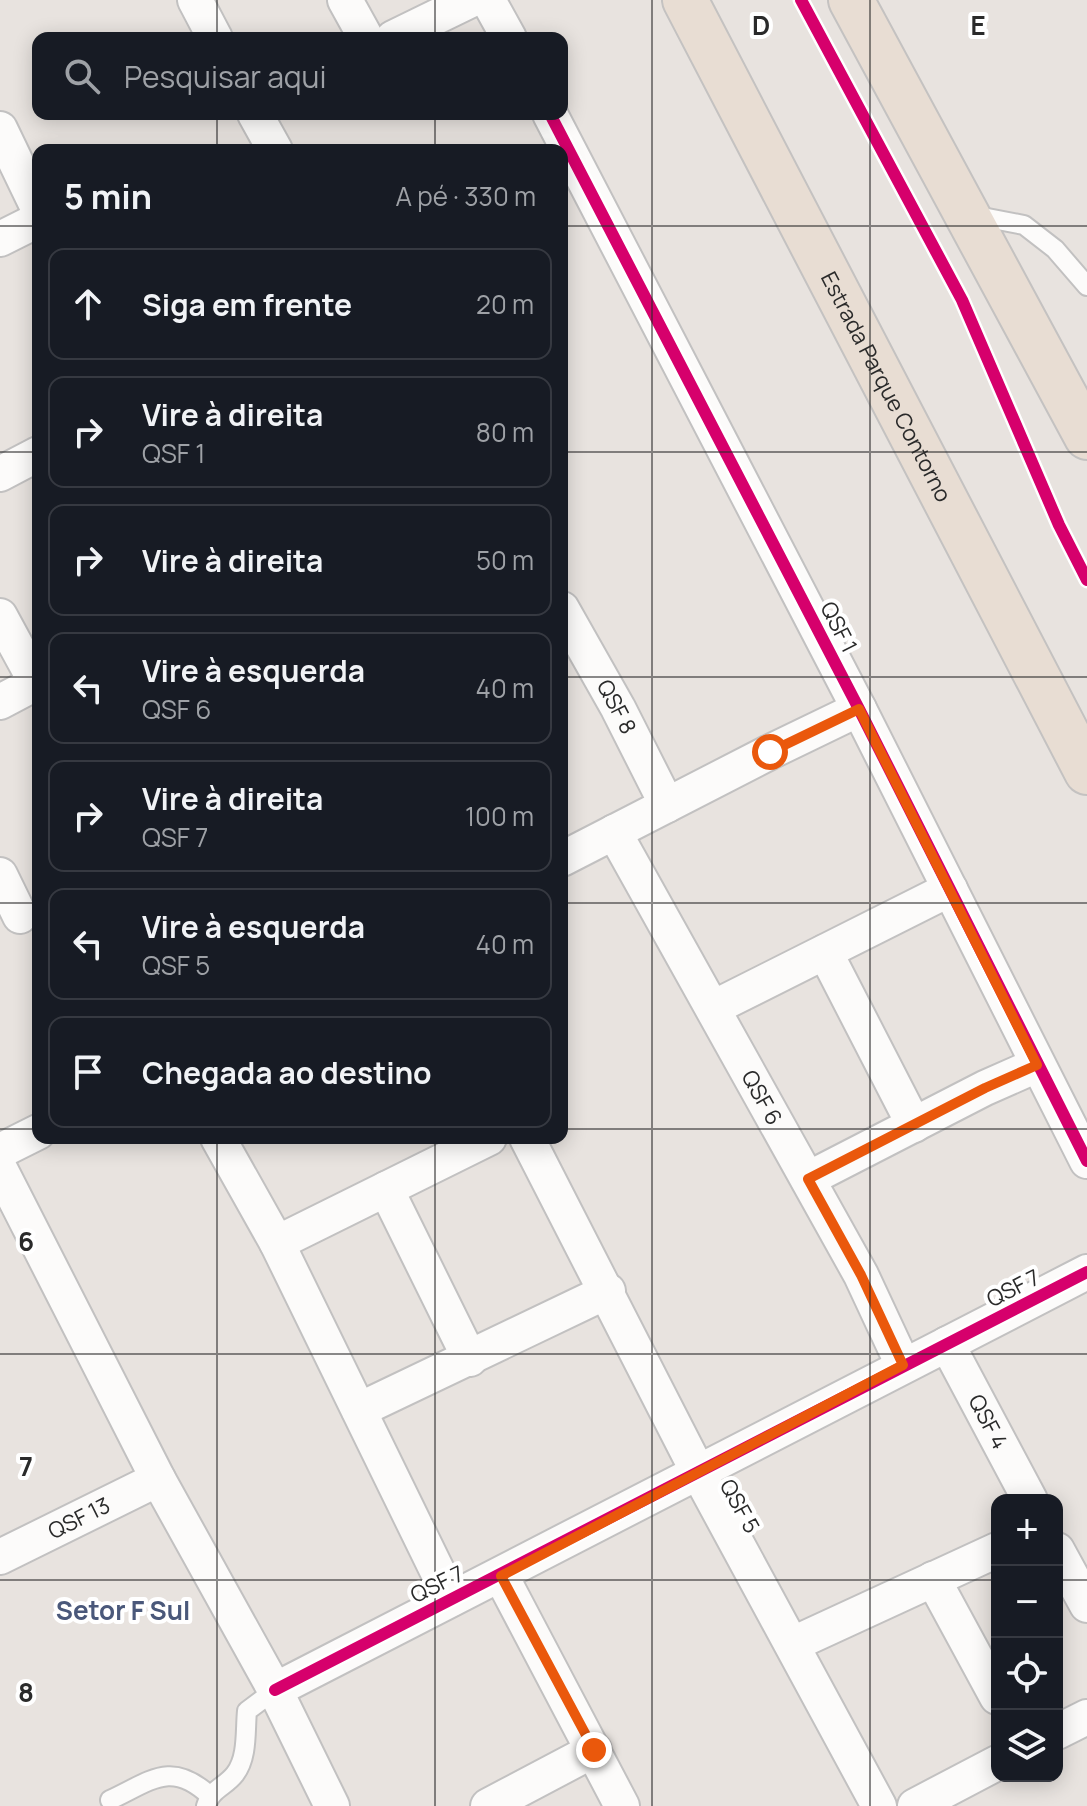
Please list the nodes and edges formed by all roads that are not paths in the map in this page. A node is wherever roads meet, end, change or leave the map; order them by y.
1 (195, 0) edge
2 (345, 0) edge
3 (471, 0) edge
4 (488, 0) edge
5 (685, 0) edge
6 (851, 0) edge
7 (212, 32) edge
8 (363, 32) edge
9 (405, 32) edge
10 (506, 32) edge
11 (258, 120) edge
12 (552, 120) edge
13 (0, 129) edge
14 (272, 144) edge
15 (560, 144) edge
16 (572, 177) edge
17 (32, 196) edge
18 (966, 214) junction
19 (32, 223) edge
20 (0, 239) edge
21 (1087, 286) edge
22 (1087, 437) edge
23 (32, 457) edge
24 (0, 474) edge
25 (0, 616) edge
26 (568, 627) edge
27 (32, 675) edge
28 (32, 686) edge
29 (0, 702) edge
30 (859, 709) junction
31 (1087, 772) edge
32 (667, 805) junction
33 (614, 832) junction
34 (568, 856) edge
35 (0, 875) edge
36 (950, 889) junction
37 (19, 917) edge
38 (825, 952) junction
39 (713, 1008) junction
40 (1037, 1065) junction
41 (914, 1125) junction
42 (32, 1135) edge
43 (221, 1144) edge
44 (477, 1144) edge
45 (530, 1144) edge
46 (0, 1151) edge
47 (1087, 1161) edge
48 (0, 1169) edge
49 (808, 1179) junction
50 (386, 1189) junction
51 (277, 1243) junction
52 (1087, 1272) edge
53 (608, 1291) junction
54 (947, 1344) junction
55 (470, 1359) junction
56 (903, 1365) junction
57 (359, 1410) junction
58 (698, 1472) junction
59 (158, 1479) junction
60 (1027, 1494) edge
61 (991, 1553) edge
62 (0, 1557) edge
63 (1063, 1561) edge
64 (501, 1576) junction
65 (933, 1579) junction
66 (451, 1599) junction
67 (1087, 1605) edge
68 (793, 1644) junction
69 (991, 1686) edge
70 (275, 1690) junction
71 (1087, 1717) edge
72 (1063, 1729) edge
73 (594, 1750) junction
74 (991, 1766) edge
75 (110, 1800) dead end
76 (207, 1801) edge
77 (332, 1806) edge
78 (488, 1806) edge
79 (622, 1806) edge
80 (879, 1806) edge
81 (915, 1806) edge

1 - 7 street
2 - 8 street
3 - 9 street
4 - 10 street
5 - 31 highway, Estrada Parque Contorno
6 - 18 highway
11 - 14 street
12 - 15 street, QSF 1
13 - 17 street
16 - 30 street, QSF 1
18 - 21 lane
18 - 22 highway
19 - 20 street
23 - 24 street
25 - 27 street
26 - 32 street, QSF 8
28 - 29 street
30 - 32 street
30 - 36 street, QSF 1
32 - 33 street
33 - 34 street
33 - 39 street, QSF 6
35 - 37 street
36 - 38 street
36 - 40 street, QSF 1
38 - 39 street
38 - 41 street
39 - 49 street, QSF 6
40 - 41 street
40 - 47 street, QSF 1
41 - 49 street
42 - 46 street
43 - 51 street, QSF 7
44 - 50 street
45 - 53 street, QSF 5
48 - 59 street
49 - 56 street, QSF 6
50 - 51 street
50 - 55 street
51 - 57 street, QSF 7
52 - 54 street, QSF 7
53 - 55 street
53 - 58 street, QSF 5
54 - 56 street, QSF 7
54 - 60 street, QSF 4
55 - 57 street
56 - 58 street, QSF 7
57 - 66 street, QSF 7
58 - 64 street, QSF 7
58 - 68 street, QSF 5
59 - 62 street, QSF 13
59 - 70 street
61 - 65 street
63 - 67 street
64 - 66 street, QSF 7
64 - 73 street
65 - 68 street
65 - 69 street
66 - 70 street, QSF 7
68 - 80 street, QSF 5
70 - 76 lane
70 - 77 street
71 - 72 street
73 - 78 street
73 - 79 street
74 - 81 street
75 - 76 lane

